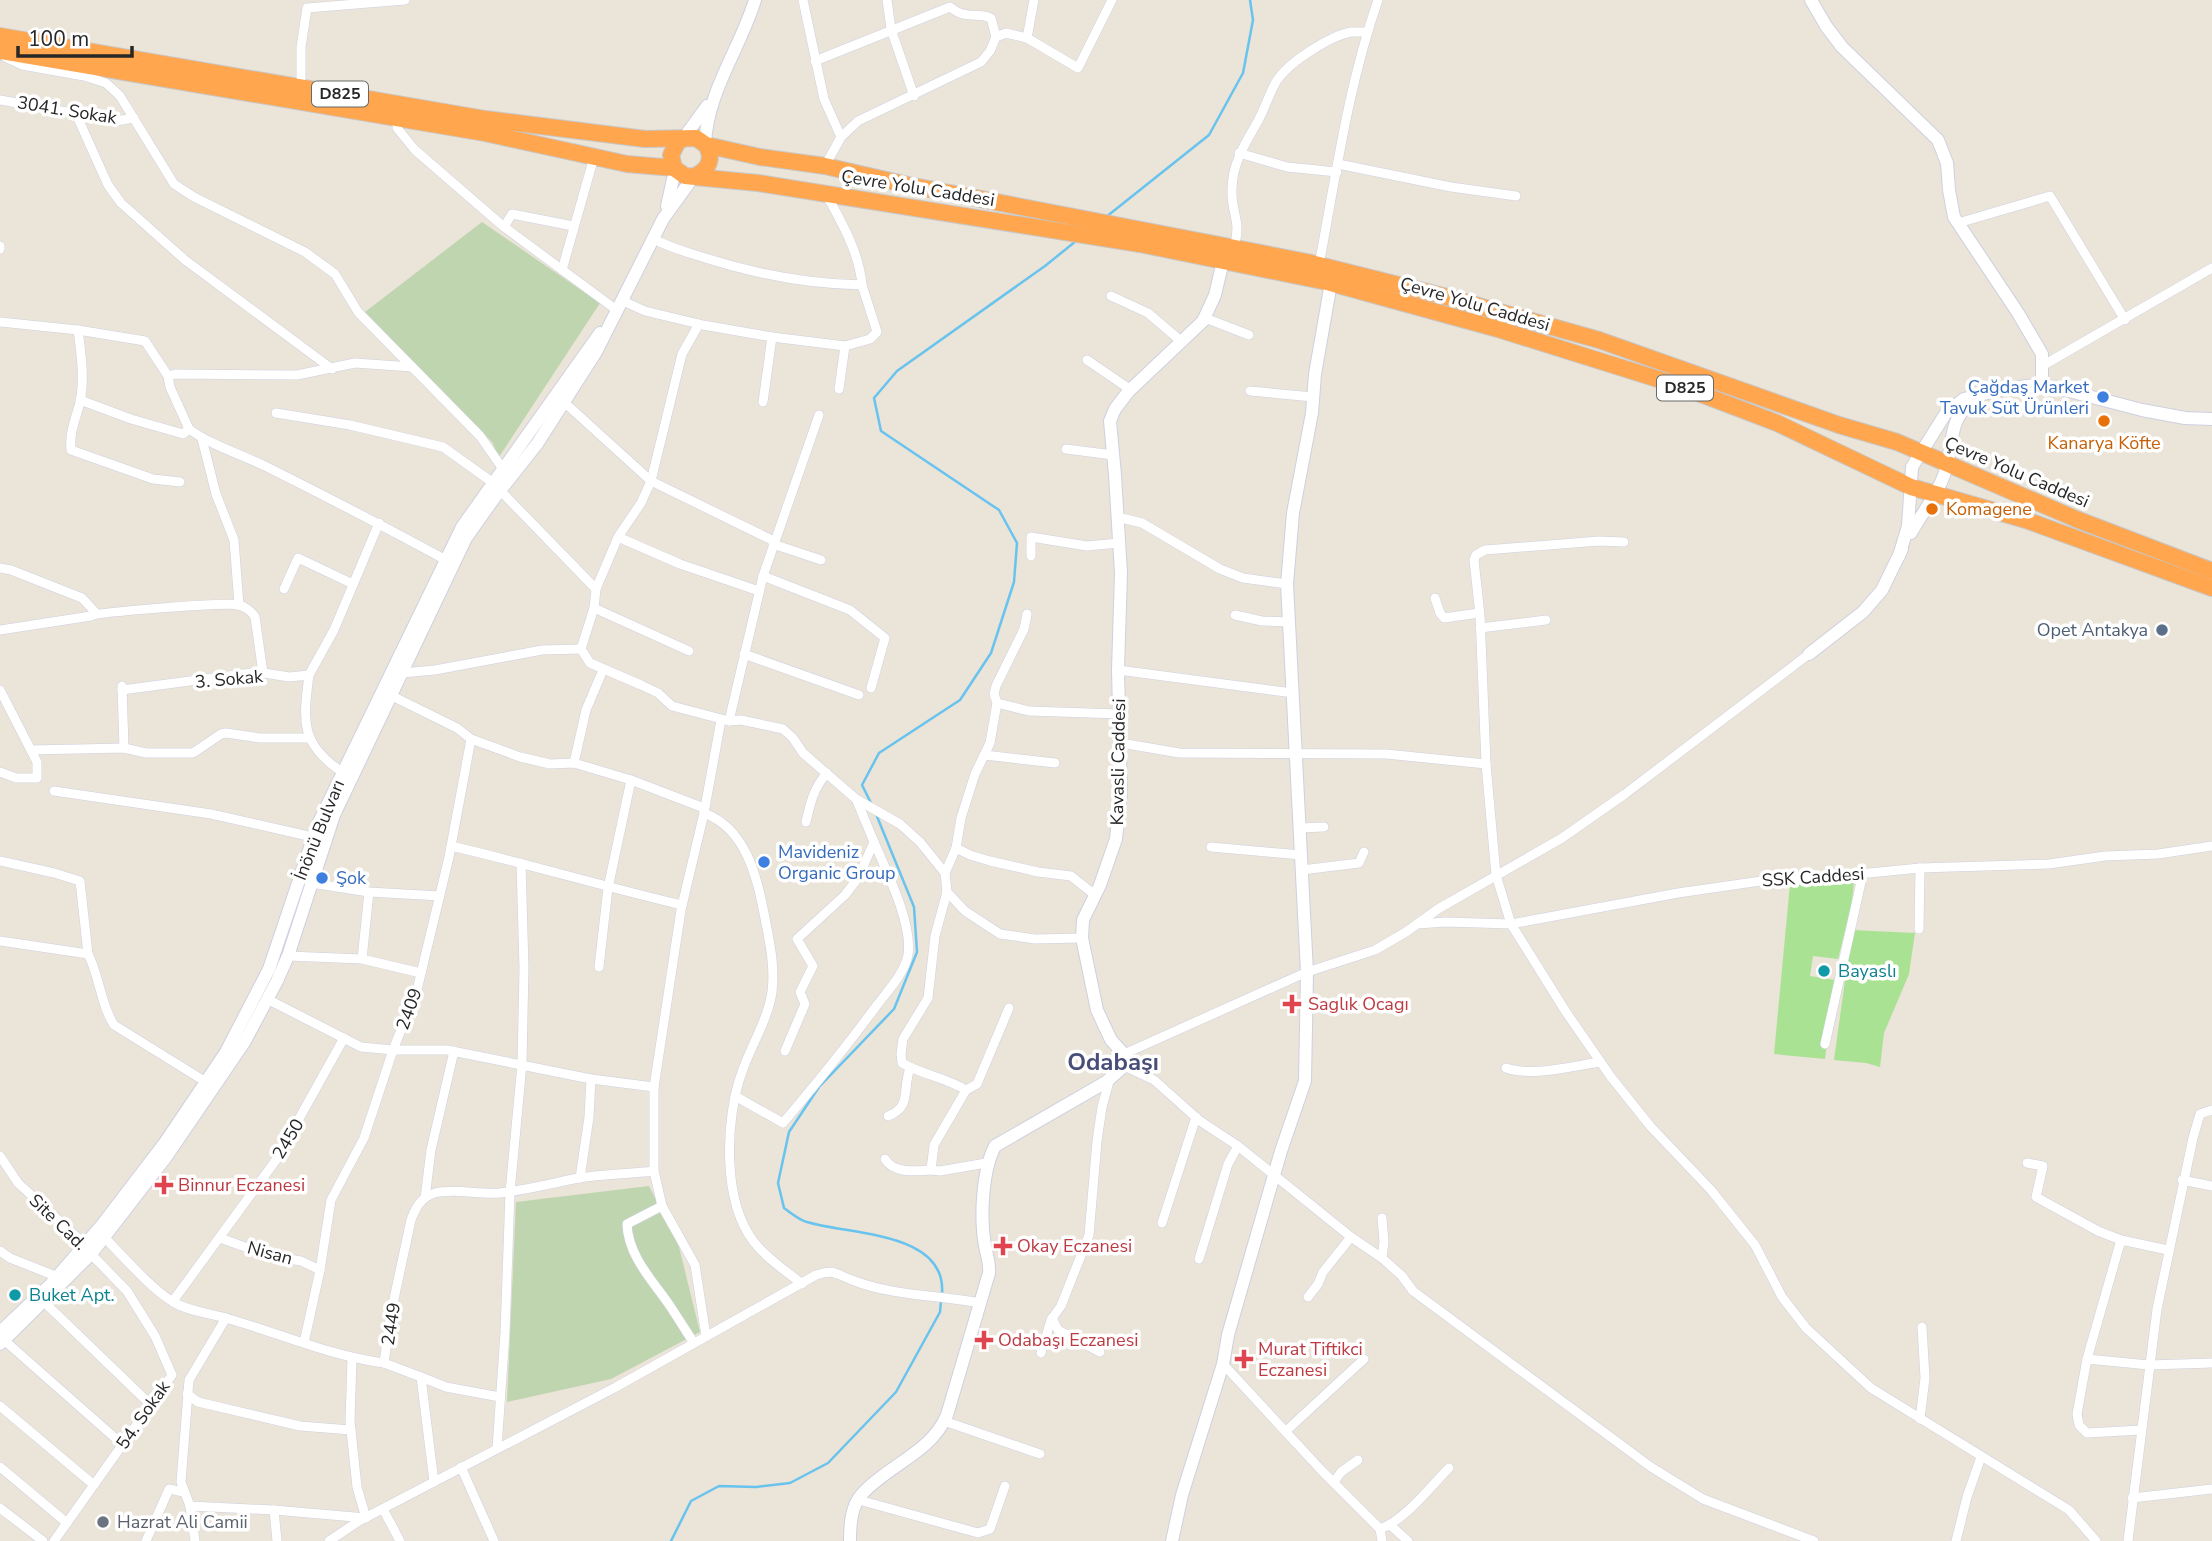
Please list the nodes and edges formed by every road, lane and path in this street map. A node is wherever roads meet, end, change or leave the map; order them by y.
1 (405, 0) edge
2 (755, 0) edge
3 (803, 0) edge
4 (887, 0) edge
5 (1034, 0) edge
6 (1112, 0) edge
7 (1378, 0) edge
8 (1811, 0) edge
9 (950, 4) edge
10 (891, 29) junction
11 (1367, 32) junction
12 (0, 36) edge
13 (996, 37) junction
14 (1027, 38) junction
15 (0, 52) edge
16 (815, 61) junction
17 (300, 87) junction
18 (914, 96) junction
19 (714, 97) junction
20 (0, 100) edge
21 (76, 114) junction
22 (134, 118) junction
23 (398, 119) junction
24 (841, 137) junction
25 (683, 139) junction
26 (706, 144) junction
27 (1239, 153) junction
28 (594, 157) junction
29 (825, 166) junction
30 (1338, 168) junction
31 (675, 169) junction
32 (694, 176) junction
33 (825, 193) junction
34 (1516, 196) dead end
35 (663, 219) junction
36 (1958, 223) junction
37 (1074, 224) junction
38 (573, 226) junction
39 (504, 227) junction
40 (1144, 237) junction
41 (654, 239) junction
42 (1234, 247) junction
43 (1223, 261) junction
44 (1319, 265) junction
45 (2212, 268) edge
46 (562, 270) junction
47 (1331, 283) junction
48 (862, 285) junction
49 (1111, 296) dead end
50 (620, 308) junction
51 (1205, 318) junction
52 (2125, 320) junction
53 (0, 322) edge
54 (699, 324) junction
55 (78, 330) junction
56 (1249, 335) dead end
57 (772, 337) junction
58 (1182, 342) junction
59 (845, 346) junction
60 (1087, 360) dead end
61 (412, 366) junction
62 (2042, 366) junction
63 (331, 369) junction
64 (168, 376) junction
65 (2042, 384) junction
66 (839, 389) dead end
67 (1131, 390) junction
68 (1999, 390) junction
69 (1250, 391) dead end
70 (1313, 397) junction
71 (80, 400) junction
72 (564, 402) junction
73 (763, 402) dead end
74 (276, 413) dead end
75 (819, 415) dead end
76 (2212, 419) edge
77 (189, 429) junction
78 (202, 439) junction
79 (1066, 449) dead end
80 (1921, 452) junction
81 (1113, 455) junction
82 (1948, 463) junction
83 (502, 469) junction
84 (651, 481) junction
85 (180, 482) dead end
86 (496, 486) junction
87 (1911, 487) junction
88 (1935, 494) junction
89 (1117, 517) junction
90 (379, 523) junction
91 (618, 537) junction
92 (1119, 542) junction
93 (1624, 542) dead end
94 (773, 543) junction
95 (1031, 556) dead end
96 (1899, 556) junction
97 (446, 560) junction
98 (821, 560) dead end
99 (0, 569) edge
100 (2212, 571) edge
101 (763, 576) junction
102 (353, 584) junction
103 (1287, 584) junction
104 (2212, 588) edge
105 (284, 589) dead end
106 (596, 589) junction
107 (759, 591) junction
108 (1435, 598) dead end
109 (239, 605) junction
110 (594, 608) junction
111 (1479, 612) junction
112 (96, 613) junction
113 (1027, 614) dead end
114 (1235, 615) dead end
115 (1546, 620) dead end
116 (1289, 622) junction
117 (1480, 628) junction
118 (0, 630) edge
119 (581, 649) junction
120 (689, 650) dead end
121 (744, 654) junction
122 (1809, 654) joint
123 (603, 670) junction
124 (1118, 670) junction
125 (263, 673) junction
126 (402, 673) junction
127 (309, 675) junction
128 (871, 688) dead end
129 (0, 690) edge
130 (1293, 693) junction
131 (387, 694) junction
132 (859, 695) dead end
133 (997, 703) junction
134 (1119, 714) junction
135 (725, 720) junction
136 (310, 738) junction
137 (471, 739) junction
138 (1121, 743) junction
139 (124, 748) junction
140 (31, 750) junction
141 (984, 755) junction
142 (1297, 755) junction
143 (574, 763) junction
144 (1055, 763) dead end
145 (1486, 764) junction
146 (0, 772) edge
147 (342, 772) junction
148 (827, 773) junction
149 (631, 780) junction
150 (54, 791) dead end
151 (856, 799) junction
152 (704, 811) junction
153 (806, 822) dead end
154 (1324, 827) dead end
155 (1300, 828) junction
156 (319, 839) junction
157 (874, 842) junction
158 (451, 846) junction
159 (2212, 846) edge
160 (1211, 847) dead end
161 (956, 848) junction
162 (1364, 852) dead end
163 (1301, 855) junction
164 (0, 861) edge
165 (520, 863) junction
166 (1920, 868) junction
167 (1302, 870) junction
168 (945, 873) junction
169 (1863, 873) junction
170 (1496, 875) junction
171 (311, 883) junction
172 (608, 888) junction
173 (369, 892) junction
174 (947, 892) junction
175 (1095, 895) junction
176 (440, 896) junction
177 (682, 905) junction
178 (1417, 924) junction
179 (1511, 924) junction
180 (1919, 929) dead end
181 (1082, 938) junction
182 (0, 941) edge
183 (88, 954) junction
184 (288, 956) junction
185 (362, 959) junction
186 (599, 967) dead end
187 (1307, 972) junction
188 (421, 973) junction
189 (267, 999) junction
190 (1009, 1008) dead end
191 (344, 1038) junction
192 (1825, 1044) dead end
193 (393, 1050) junction
194 (454, 1051) junction
195 (785, 1051) dead end
196 (1124, 1060) junction
197 (1601, 1062) junction
198 (522, 1064) junction
199 (910, 1068) junction
200 (1506, 1068) dead end
201 (1110, 1078) junction
202 (591, 1079) junction
203 (206, 1082) junction
204 (654, 1087) junction
205 (966, 1090) junction
206 (734, 1096) junction
207 (2212, 1110) edge
208 (888, 1116) dead end
209 (1196, 1118) junction
210 (1238, 1146) junction
211 (0, 1156) edge
212 (885, 1159) dead end
213 (986, 1163) junction
214 (2027, 1163) dead end
215 (931, 1170) junction
216 (654, 1171) junction
217 (1275, 1177) junction
218 (580, 1178) junction
219 (2182, 1180) junction
220 (2212, 1186) edge
221 (510, 1192) junction
222 (425, 1198) junction
223 (662, 1206) junction
224 (1382, 1218) dead end
225 (1162, 1223) dead end
226 (101, 1234) junction
227 (1351, 1237) junction
228 (220, 1238) junction
229 (2121, 1240) junction
230 (88, 1250) junction
231 (2168, 1250) junction
232 (0, 1251) edge
233 (1382, 1258) junction
234 (1199, 1259) dead end
235 (320, 1270) junction
236 (58, 1277) junction
237 (802, 1284) junction
238 (1308, 1297) dead end
239 (173, 1301) junction
240 (44, 1302) junction
241 (980, 1303) junction
242 (226, 1318) junction
243 (1052, 1318) junction
244 (1923, 1327) dead end
245 (706, 1336) junction
246 (1, 1338) edge
247 (304, 1343) junction
248 (694, 1343) junction
249 (1041, 1353) dead end
250 (1100, 1353) dead end
251 (352, 1359) junction
252 (1364, 1359) dead end
253 (2087, 1359) junction
254 (384, 1363) junction
255 (2212, 1363) edge
256 (1223, 1364) junction
257 (2149, 1365) junction
258 (172, 1375) junction
259 (421, 1377) junction
260 (189, 1380) junction
261 (187, 1394) junction
262 (500, 1397) junction
263 (0, 1406) edge
264 (152, 1406) junction
265 (1920, 1419) junction
266 (944, 1421) junction
267 (351, 1430) junction
268 (2141, 1430) junction
269 (1286, 1431) junction
270 (123, 1445) junction
271 (497, 1448) junction
272 (1040, 1454) dead end
273 (1982, 1457) junction
274 (1358, 1460) dead end
275 (0, 1467) edge
276 (461, 1467) junction
277 (1449, 1468) dead end
278 (434, 1482) junction
279 (1334, 1482) junction
280 (94, 1485) junction
281 (1005, 1486) dead end
282 (2212, 1489) edge
283 (184, 1492) junction
284 (2132, 1498) junction
285 (859, 1500) junction
286 (190, 1506) junction
287 (0, 1508) edge
288 (383, 1509) junction
289 (274, 1510) junction
290 (366, 1518) junction
291 (67, 1523) junction
292 (1385, 1527) junction
293 (43, 1541) edge
294 (54, 1541) edge
295 (146, 1541) edge
296 (195, 1541) edge
297 (277, 1541) edge
298 (329, 1541) edge
299 (400, 1541) edge
300 (494, 1541) edge
301 (850, 1541) edge
302 (1172, 1541) edge
303 (1382, 1541) edge
304 (1408, 1541) edge
305 (1814, 1541) edge
306 (1956, 1541) edge
307 (2096, 1541) edge
308 (2128, 1541) edge

1 - 17 street
2 - 19 street
3 - 16 street
4 - 10 street
5 - 14 street
6 - 14 street
7 - 11 street
8 - 36 street
9 - 10 street
9 - 13 street
10 - 16 street
10 - 18 street
11 - 27 street
11 - 30 street
12 - 17 highway, Çevre Yolu Caddesi / D825
13 - 14 street
13 - 18 street
15 - 22 street
15 - 23 highway, Çevre Yolu Caddesi / D825
16 - 24 street
17 - 25 highway, Çevre Yolu Caddesi / D825
18 - 24 street
19 - 25 street
19 - 26 street
20 - 21 street, 3041. Sokak
21 - 22 street, 3041. Sokak
21 - 63 street
22 - 61 street
23 - 28 highway, Çevre Yolu Caddesi / D825
23 - 39 street
24 - 29 street
25 - 26 highway, Çevre Yolu Caddesi / D825
25 - 31 highway
26 - 29 highway, Çevre Yolu Caddesi / D825
26 - 32 highway
27 - 30 street
27 - 42 street
28 - 31 highway, Çevre Yolu Caddesi / D825
28 - 38 street
29 - 37 highway, Çevre Yolu Caddesi / D825
30 - 34 street
30 - 44 street
31 - 32 highway, Çevre Yolu Caddesi / D825
31 - 35 street, İnönü Bulvarı
32 - 33 highway, Çevre Yolu Caddesi / D825
32 - 35 street, İnönü Bulvarı
33 - 37 highway, Çevre Yolu Caddesi / D825
33 - 48 street
35 - 41 street, İnönü Bulvarı
36 - 52 street
36 - 62 street
37 - 40 highway, Çevre Yolu Caddesi / D825
38 - 39 street
38 - 46 street
39 - 46 street
40 - 42 highway, Çevre Yolu Caddesi / D825
40 - 43 highway, Çevre Yolu Caddesi / D825
41 - 48 street
41 - 50 street, İnönü Bulvarı
42 - 44 highway, Çevre Yolu Caddesi / D825
43 - 47 highway, Çevre Yolu Caddesi / D825
43 - 51 street, Kavasli Caddesi
44 - 80 highway, Çevre Yolu Caddesi / D825
45 - 52 street
46 - 50 street
47 - 70 street
47 - 87 highway, Çevre Yolu Caddesi / D825
48 - 59 street
49 - 58 street
50 - 54 street
50 - 72 street, İnönü Bulvarı
50 - 83 street, İnönü Bulvarı
51 - 56 street
51 - 58 street, Kavasli Caddesi
52 - 62 street
53 - 55 street
54 - 57 street
54 - 84 street
55 - 64 street
55 - 71 street
57 - 59 street
57 - 73 street
58 - 67 street, Kavasli Caddesi
59 - 66 street
60 - 67 street
61 - 63 street
61 - 83 street
62 - 65 street
63 - 64 street
64 - 77 street
65 - 68 street
65 - 76 street
67 - 81 street, Kavasli Caddesi
68 - 80 street
68 - 82 street
69 - 70 street
70 - 103 street
71 - 77 street
71 - 85 street
72 - 84 street
72 - 86 street, İnönü Bulvarı
74 - 86 street
75 - 94 street
77 - 78 street
78 - 90 street
78 - 109 street
79 - 81 street
80 - 82 highway, Çevre Yolu Caddesi / D825
80 - 87 street
81 - 89 street, Kavasli Caddesi
82 - 88 street
82 - 100 highway, Çevre Yolu Caddesi / D825
83 - 86 street, İnönü Bulvarı
84 - 91 street
84 - 94 street
86 - 97 street, İnönü Bulvarı
86 - 106 street
86 - 126 street, İnönü Bulvarı
87 - 88 highway, Çevre Yolu Caddesi / D825
87 - 96 street
88 - 96 street
88 - 104 highway, Çevre Yolu Caddesi / D825
89 - 92 street, Kavasli Caddesi
89 - 103 street
90 - 97 street
90 - 102 street
91 - 106 street
91 - 107 street
92 - 95 street
92 - 124 street, Kavasli Caddesi
93 - 111 street
94 - 98 street
94 - 101 street
96 - 122 street
97 - 131 street, İnönü Bulvarı
99 - 112 street
101 - 107 street
101 - 128 street
102 - 105 street
102 - 127 street
103 - 116 street
106 - 110 street
107 - 121 street
108 - 111 street
109 - 112 street
109 - 125 street
110 - 119 street
110 - 120 street
111 - 117 street
112 - 118 street
113 - 133 street
114 - 116 street
115 - 117 street
116 - 130 street
117 - 145 street
119 - 123 street
119 - 126 street
121 - 132 street
121 - 135 street
122 - 170 street
123 - 135 street
123 - 143 street
124 - 130 street
124 - 134 street, Kavasli Caddesi
125 - 127 street, 3. Sokak
125 - 139 street, 3. Sokak
126 - 131 street, İnönü Bulvarı
127 - 136 street
129 - 140 street
130 - 142 street
131 - 137 street
131 - 147 street, İnönü Bulvarı
131 - 156 street, İnönü Bulvarı
133 - 134 street
133 - 141 street
134 - 138 street, Kavasli Caddesi
135 - 148 street
135 - 152 street
136 - 139 street
136 - 147 street
137 - 143 street
137 - 158 street, 2409
138 - 142 street
138 - 175 street, Kavasli Caddesi
139 - 140 street
140 - 146 street
141 - 144 street
141 - 161 street
142 - 145 street
142 - 155 street
143 - 149 street
145 - 170 street
147 - 156 street, İnönü Bulvarı
148 - 151 street
148 - 153 street
149 - 152 street
149 - 172 street
150 - 156 street
151 - 157 street
151 - 168 street
152 - 177 street
152 - 206 street
154 - 155 street
155 - 163 street
156 - 171 street, İnönü Bulvarı
156 - 203 street, İnönü Bulvarı
157 - 195 street
157 - 206 street
158 - 165 street
158 - 176 street, 2409
159 - 166 street, SSK Caddesi
160 - 163 street
161 - 168 street
161 - 175 street
162 - 167 street
163 - 167 street
164 - 183 street
165 - 172 street
165 - 198 street
166 - 169 street, SSK Caddesi
166 - 180 street
167 - 187 street
168 - 174 street
169 - 179 street, SSK Caddesi
169 - 192 street
170 - 178 street
170 - 179 street
171 - 173 street
171 - 184 street, İnönü Bulvarı
172 - 177 street
172 - 186 street
173 - 176 street
173 - 185 street
174 - 181 street
174 - 199 street
175 - 181 street, Kavasli Caddesi
176 - 188 street, 2409
177 - 204 street
178 - 179 street, SSK Caddesi
178 - 187 street
179 - 197 street
181 - 196 street, Kavasli Caddesi
182 - 183 street
183 - 203 street
184 - 185 street
184 - 189 street, İnönü Bulvarı
185 - 188 street
187 - 196 street
187 - 217 street
188 - 193 street, 2409
189 - 191 street
189 - 226 street, İnönü Bulvarı
190 - 205 street
191 - 193 street
191 - 228 street, 2450
193 - 194 street
193 - 235 street, 2409
194 - 198 street
194 - 222 street
196 - 201 street
196 - 209 street
197 - 200 street
197 - 265 street
198 - 202 street
198 - 221 street
199 - 205 street
199 - 208 street
201 - 213 street
201 - 243 street
202 - 204 street
202 - 218 street
203 - 226 street, İnönü Bulvarı
204 - 216 street
205 - 215 street
206 - 237 street
207 - 219 street
209 - 210 street
209 - 225 street
210 - 217 street
210 - 234 street
211 - 230 street, Site Cad.
212 - 215 street
213 - 215 street
213 - 241 street
214 - 229 street
216 - 218 street
216 - 223 street
217 - 227 street
217 - 256 street
218 - 221 street
219 - 220 street
219 - 231 street
221 - 222 street
221 - 262 street
222 - 254 street, 2449
223 - 245 street
223 - 248 street
224 - 233 street
226 - 230 street, İnönü Bulvarı
226 - 239 street, 2449
227 - 233 street
227 - 238 street
228 - 235 street, Nisan
228 - 239 street, 2450
229 - 231 street
229 - 253 street
230 - 236 street, İnönü Bulvarı
230 - 240 street
230 - 258 street, 54. Sokak
231 - 257 street
232 - 236 street
233 - 305 street
235 - 247 street, 2409
236 - 246 street, İnönü Bulvarı
237 - 241 street
237 - 245 street
239 - 242 street, 2449
240 - 246 street
240 - 264 street
241 - 266 street
242 - 247 street, 2449
242 - 260 street
243 - 249 street
243 - 250 street
244 - 265 street
245 - 248 street
246 - 270 street
247 - 251 street, 2449
248 - 271 street
251 - 254 street, 2449
251 - 267 street
252 - 269 street
253 - 257 street
253 - 268 street
254 - 259 street
255 - 257 street
256 - 269 street
256 - 302 street
257 - 268 street
258 - 260 street
258 - 264 street, 54. Sokak
259 - 262 street
259 - 278 street
260 - 261 street
261 - 267 street
261 - 283 street
262 - 271 street
263 - 280 street
264 - 270 street, 54. Sokak
265 - 273 street
266 - 272 street
266 - 285 street
267 - 290 street
268 - 284 street
269 - 279 street
270 - 280 street, 54. Sokak
271 - 276 street
273 - 306 street
273 - 307 street
274 - 279 street
275 - 291 street
276 - 278 street
276 - 300 street
277 - 292 street
278 - 288 street
279 - 292 street
280 - 291 street, 54. Sokak
281 - 285 street
282 - 284 street
283 - 286 street
283 - 295 street
284 - 308 street
285 - 301 street
286 - 289 street
286 - 296 street
287 - 293 street
288 - 290 street
288 - 299 street
289 - 290 street
289 - 297 street
290 - 298 street
291 - 294 street, 54. Sokak
292 - 303 street
292 - 304 street

